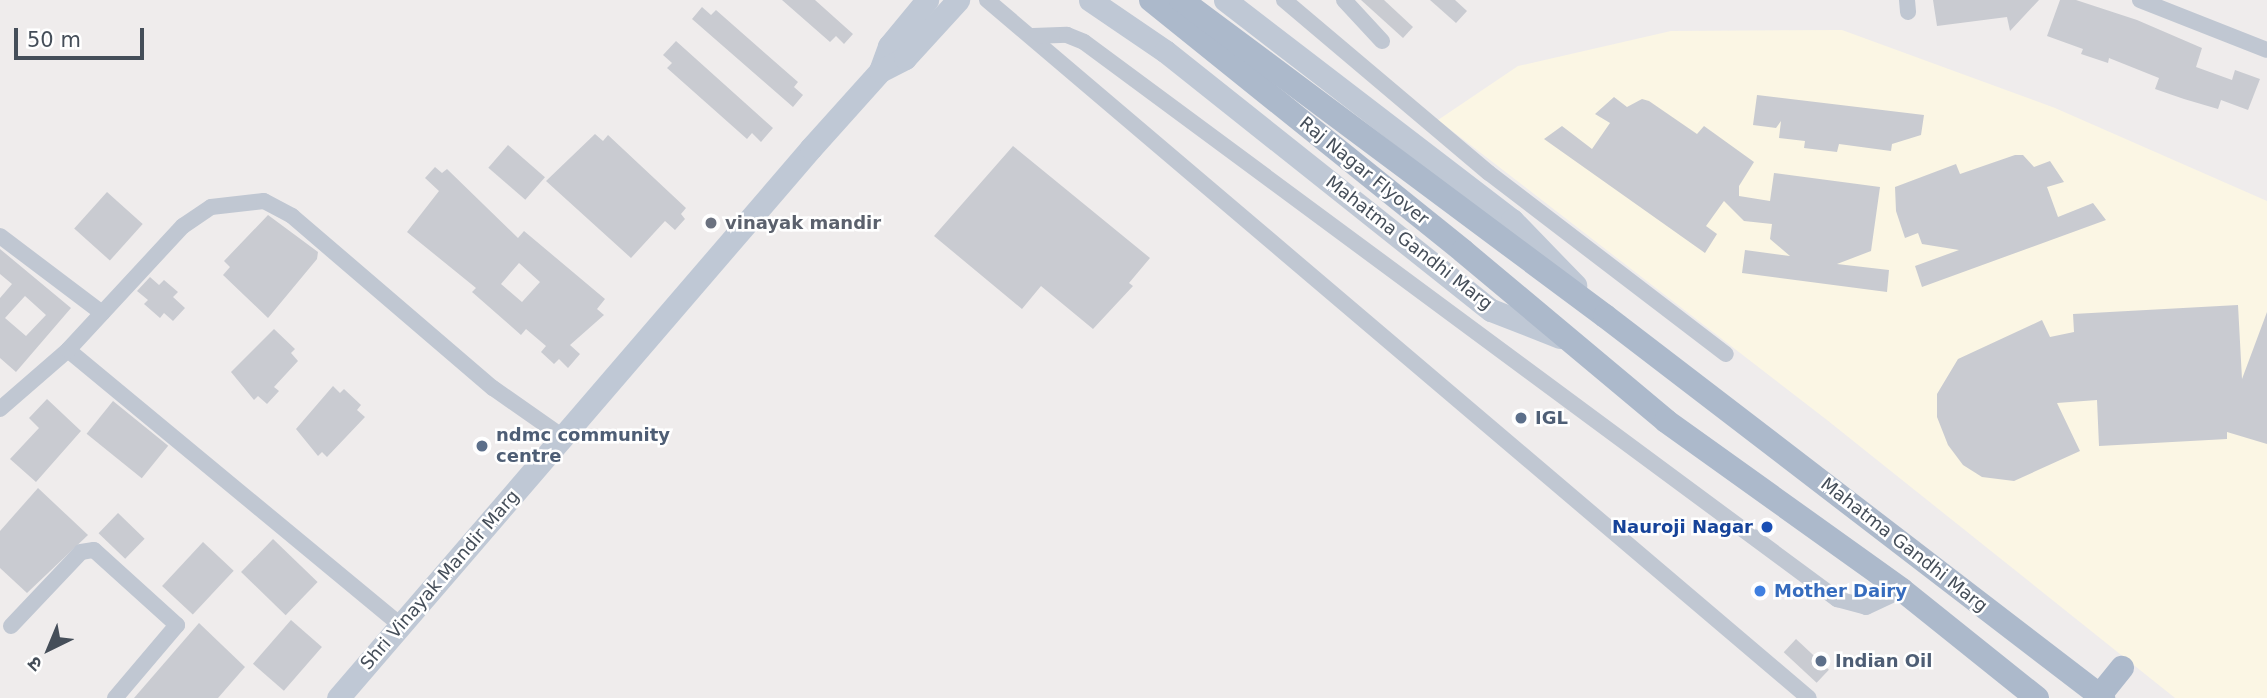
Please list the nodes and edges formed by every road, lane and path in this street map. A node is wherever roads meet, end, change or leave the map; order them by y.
1 (927, 0) edge
2 (958, 0) edge
3 (988, 0) edge
4 (1090, 0) edge
5 (1151, 0) edge
6 (1161, 0) edge
7 (1181, 0) edge
8 (1225, 0) edge
9 (1284, 0) edge
10 (1344, 0) edge
11 (2140, 0) edge
12 (1033, 36) junction
13 (1382, 41) dead end
14 (2267, 50) edge
15 (1165, 51) junction
16 (1347, 55) junction
17 (880, 72) junction
18 (1325, 77) junction
19 (0, 236) edge
20 (102, 313) junction
21 (1605, 316) junction
22 (1576, 343) junction
23 (68, 350) junction
24 (1726, 354) dead end
25 (0, 409) edge
26 (563, 437) junction
27 (1902, 590) junction
28 (400, 625) junction
29 (11, 626) dead end
30 (2122, 668) dead end
31 (2102, 697) edge
32 (115, 698) edge
33 (338, 698) edge
34 (1810, 698) edge
35 (2037, 698) edge

1 - 17 street
2 - 17 street, Shri Vinayak Mandir Marg
3 - 12 street
4 - 15 street, Mahatma Gandhi Marg
5 - 22 main road, Raj Nagar Flyover
6 - 15 street
7 - 21 main road, Raj Nagar Flyover
8 - 18 street
9 - 16 street
10 - 13 street
11 - 14 street
12 - 27 street
12 - 34 street
15 - 22 street, Mahatma Gandhi Marg
16 - 18 street
16 - 24 street
17 - 26 street, Shri Vinayak Mandir Marg
18 - 21 street
19 - 20 street
20 - 23 street
20 - 26 street
21 - 31 main road, Mahatma Gandhi Marg
22 - 27 main road, Mahatma Gandhi Marg
23 - 25 street
23 - 28 street
26 - 28 street, Shri Vinayak Mandir Marg
27 - 35 main road, Mahatma Gandhi Marg
28 - 33 street, Shri Vinayak Mandir Marg
29 - 32 street
30 - 31 main road

